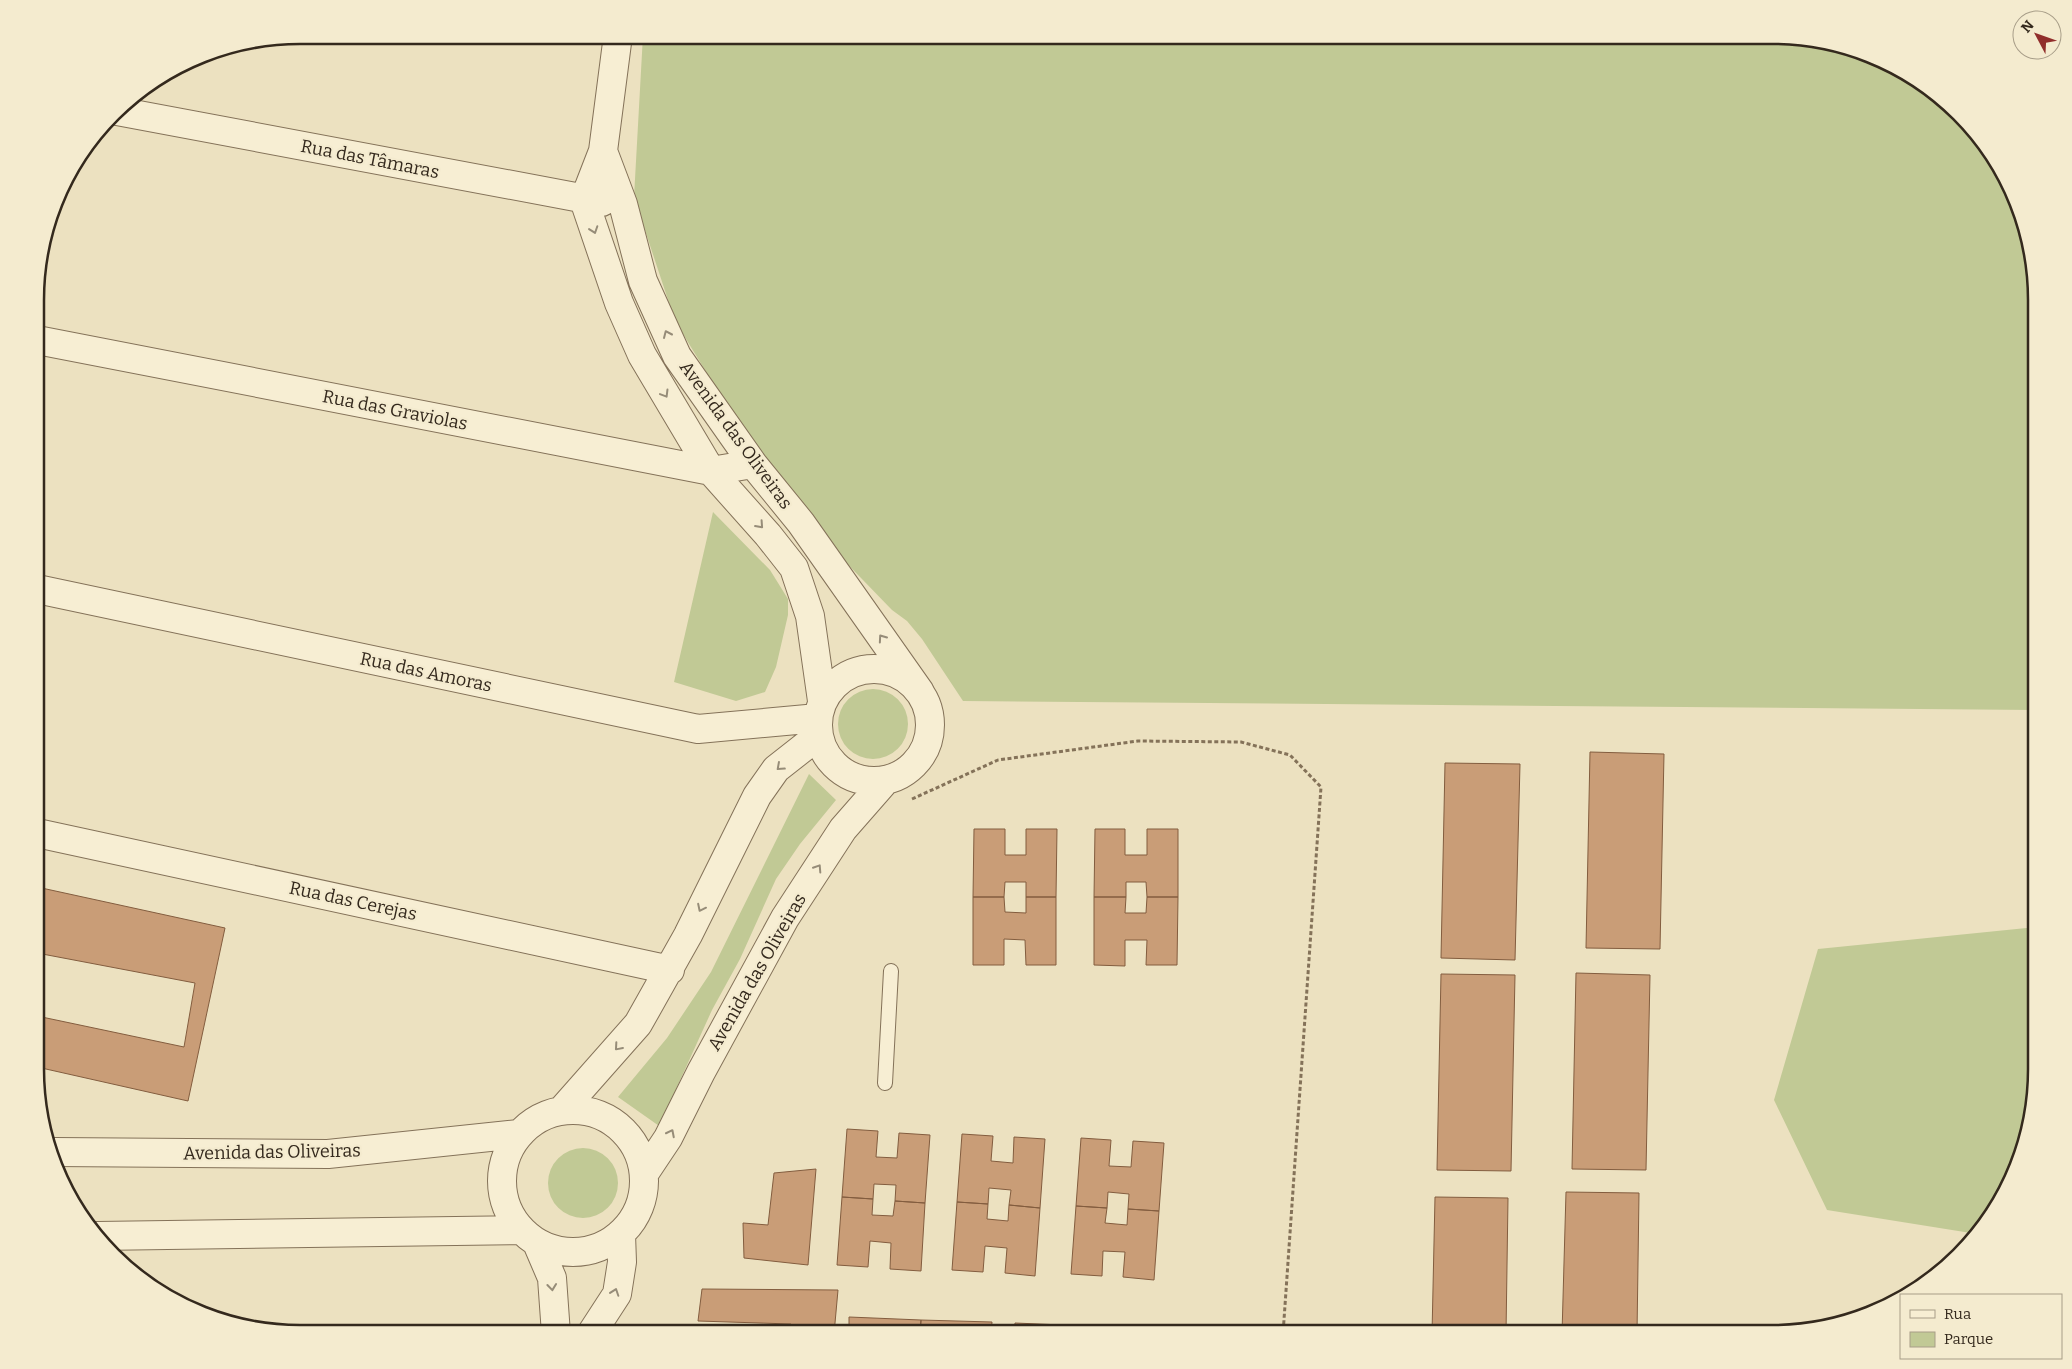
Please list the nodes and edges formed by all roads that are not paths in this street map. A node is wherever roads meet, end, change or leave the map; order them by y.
1 (617, 44) edge
2 (125, 113) edge
3 (604, 151) junction
4 (584, 200) junction
5 (624, 204) junction
6 (44, 341) edge
7 (753, 464) junction
8 (711, 471) junction
9 (44, 590) edge
10 (920, 692) junction
11 (819, 719) junction
12 (885, 781) junction
13 (44, 835) edge
14 (670, 970) junction
15 (891, 971) dead end
16 (885, 1083) dead end
17 (562, 1110) junction
18 (519, 1134) junction
19 (57, 1152) edge
20 (644, 1174) junction
21 (621, 1234) junction
22 (105, 1236) edge
23 (528, 1236) junction
24 (555, 1325) edge
25 (597, 1325) edge

1 - 3 street, Avenida das Oliveiras
2 - 4 street, Rua das Tâmaras
3 - 4 street, Avenida das Oliveiras
3 - 5 street, Avenida das Oliveiras
4 - 5 street, Rua das Tâmaras
4 -> 8 street, Avenida das Oliveiras
7 -> 5 street, Avenida das Oliveiras
6 - 8 street, Rua das Graviolas
7 - 8 street, Rua das Graviolas
10 -> 7 street, Avenida das Oliveiras
8 -> 11 street, Avenida das Oliveiras
9 - 11 street, Rua das Amoras
10 - 11 street, Avenida das Oliveiras
10 - 12 street, Avenida das Oliveiras
11 - 12 street, Avenida das Oliveiras
11 -> 14 street, Avenida das Oliveiras
20 -> 12 street, Avenida das Oliveiras
13 - 14 street, Rua das Cerejas
14 -> 17 street, Avenida das Oliveiras
15 - 16 lane
17 - 18 street, Avenida das Oliveiras
17 - 20 street, Avenida das Oliveiras
18 - 19 street, Avenida das Oliveiras
18 - 23 street, Avenida das Oliveiras
20 - 21 street, Avenida das Oliveiras
21 - 23 street, Avenida das Oliveiras
25 -> 21 street
22 - 23 street, Avenida das Oliveiras
23 -> 24 street, Avenida das Oliveiras

